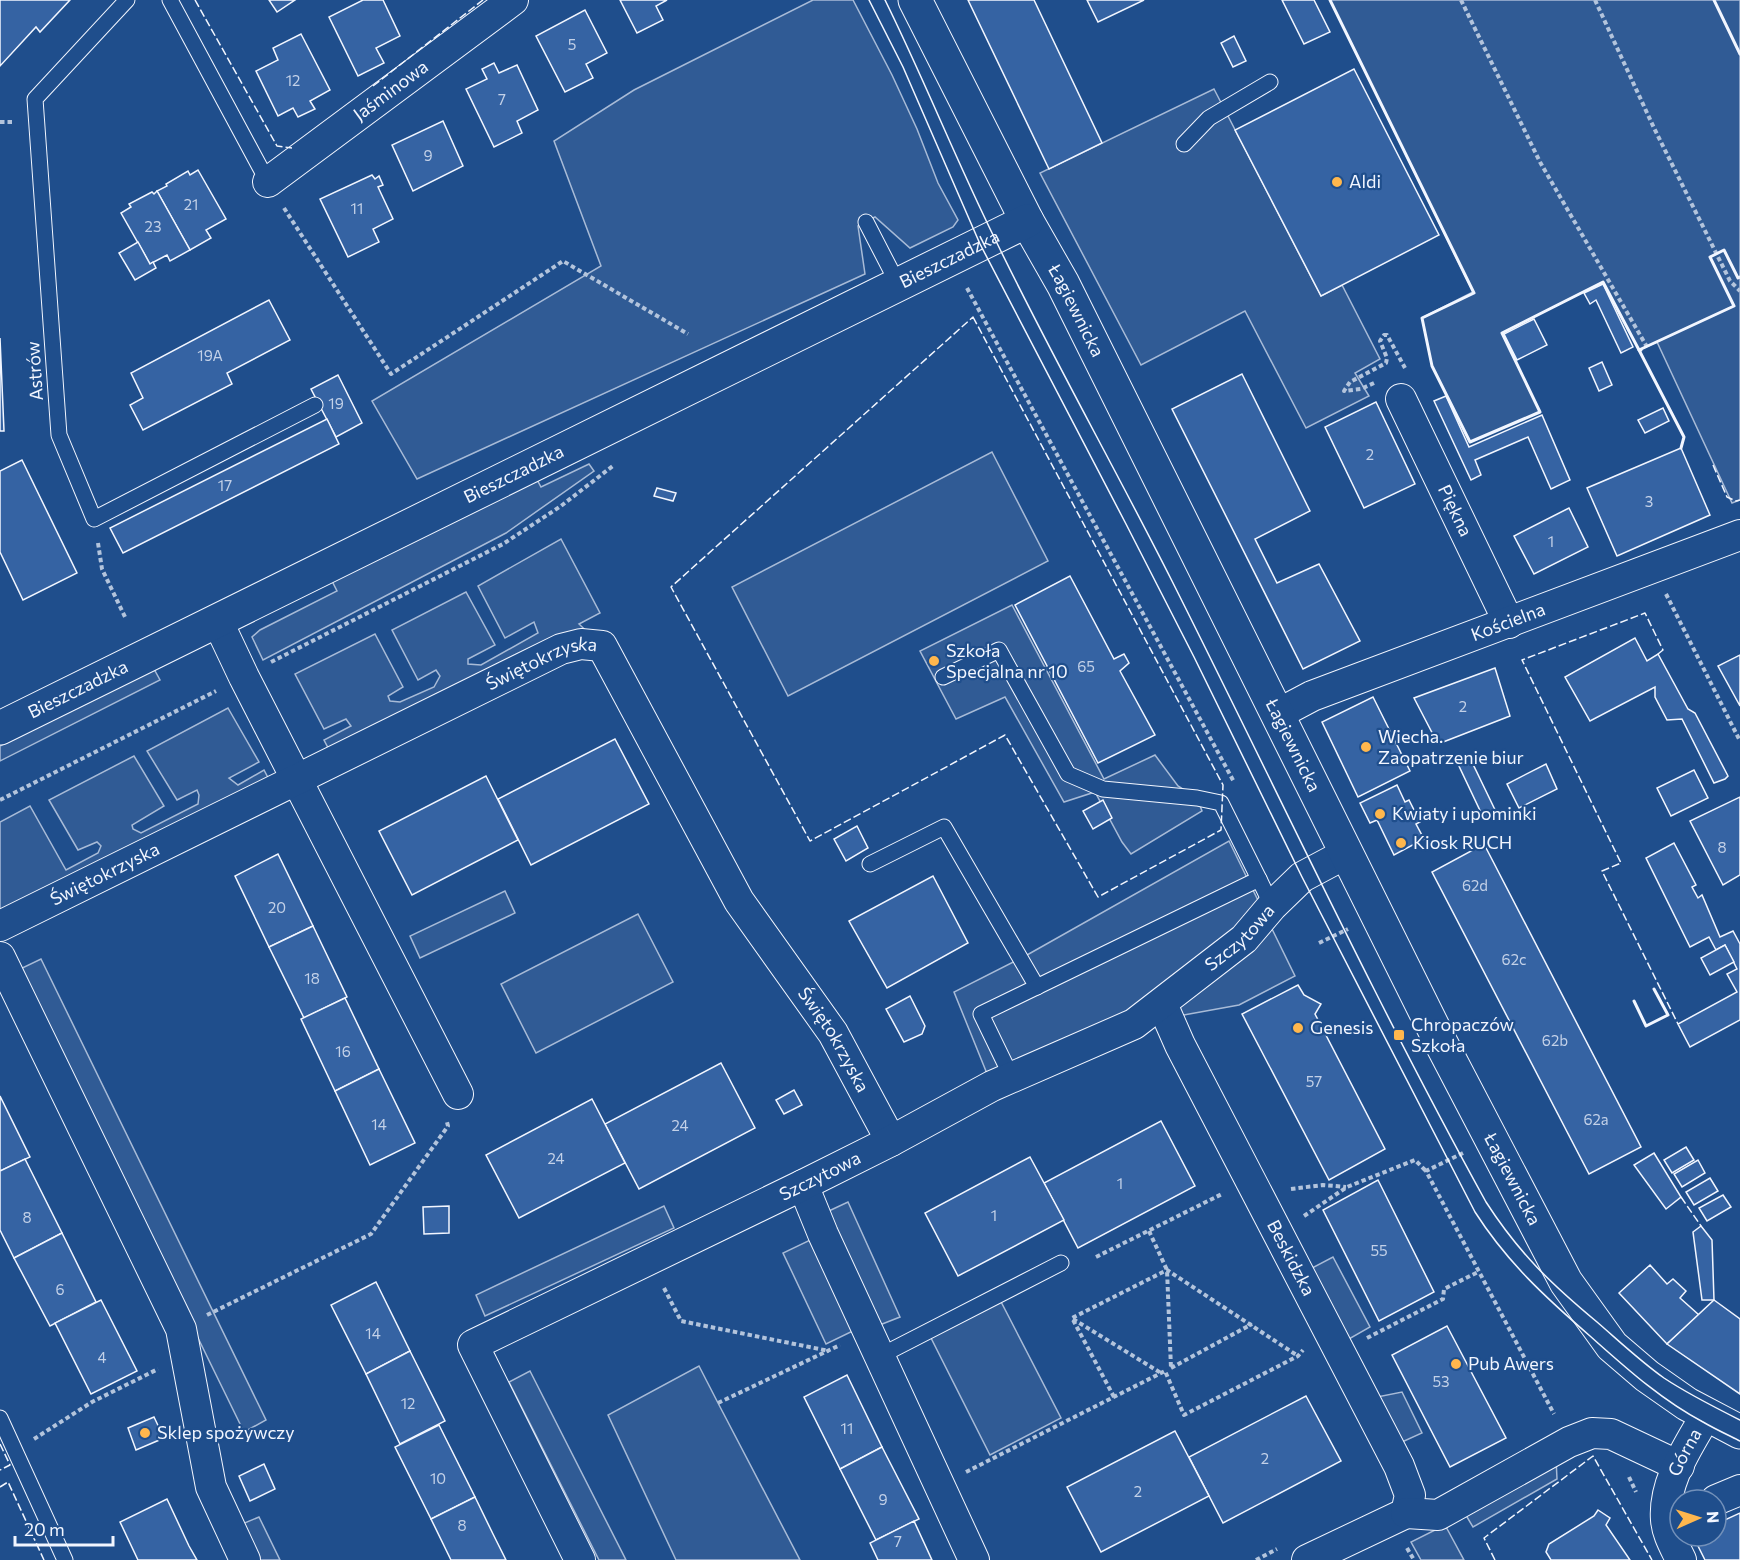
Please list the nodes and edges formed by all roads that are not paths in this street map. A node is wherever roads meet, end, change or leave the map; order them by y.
1 (127, 0) edge
2 (170, 0) edge
3 (513, 0) edge
4 (915, 0) edge
5 (1270, 82) dead end
6 (1184, 144) dead end
7 (268, 182) joint
8 (1027, 221) junction
9 (866, 222) dead end
10 (898, 284) junction
11 (1401, 399) road end
12 (315, 405) dead end
13 (1740, 535) edge
14 (217, 620) junction
15 (1509, 623) junction
16 (943, 677) dead end
17 (1278, 714) junction
18 (0, 728) edge
19 (297, 780) junction
20 (1347, 853) junction
21 (870, 864) dead end
22 (1259, 879) junction
23 (1272, 906) junction
24 (0, 926) edge
25 (0, 957) edge
26 (1037, 987) junction
27 (1162, 1004) junction
28 (1012, 1078) junction
29 (451, 1104) road end
30 (891, 1141) junction
31 (803, 1185) junction
32 (1061, 1263) dead end
33 (874, 1343) junction
34 (1706, 1415) junction
35 (0, 1418) edge
36 (1740, 1432) edge
37 (1679, 1466) junction
38 (1668, 1488) edge
39 (1406, 1513) junction
40 (1296, 1552) edge
41 (65, 1560) edge
42 (245, 1560) edge
43 (580, 1560) edge
44 (974, 1560) edge

1 - 12 lane, Astrów
2 - 7 lane
3 - 7 street, Jaśminowa
4 - 8 street, Łagiewnicka
5 - 6 lane
8 - 10 street, Bieszczadzka
8 - 17 street, Łagiewnicka
9 - 10 lane
10 - 14 street, Bieszczadzka
11 - 15 street, Piękna
13 - 15 street, Kościelna
14 - 18 street, Bieszczadzka
14 - 19 street
15 - 17 street, Kościelna
16 - 22 lane
17 - 20 street, Łagiewnicka
19 - 24 street, Świętokrzyska
19 - 29 street
19 - 30 street, Świętokrzyska
20 - 23 street, Szczytowa
20 - 34 street, Łagiewnicka
21 - 26 lane
22 - 23 lane
22 - 26 lane
23 - 27 street, Szczytowa
25 - 42 street
26 - 28 lane
27 - 28 street, Szczytowa
27 - 39 street, Beskidzka
28 - 30 street, Szczytowa
30 - 31 street, Szczytowa
31 - 33 street
31 - 43 street, Szczytowa
32 - 33 lane
33 - 44 street
34 - 36 street, Łagiewnicka
34 - 37 street, Górna
35 - 41 lane
37 - 38 street, Górna
37 - 39 street
39 - 40 street

